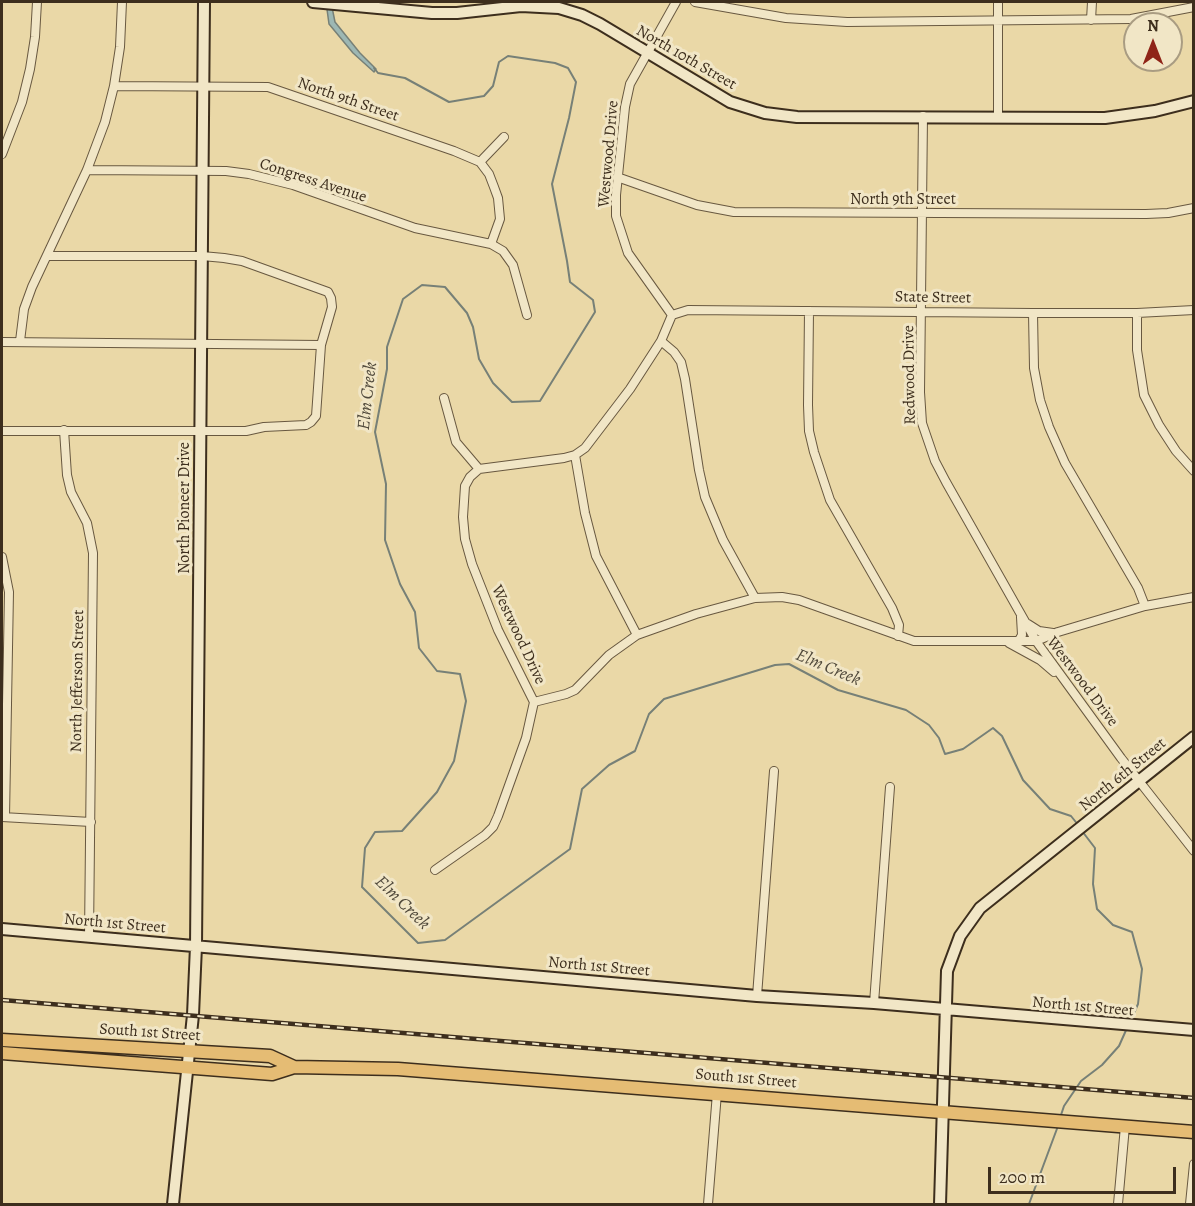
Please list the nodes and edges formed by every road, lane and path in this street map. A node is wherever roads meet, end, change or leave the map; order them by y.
1 (37, 2) edge
2 (122, 2) edge
3 (204, 2) edge
4 (314, 2) edge
5 (676, 2) edge
6 (694, 2) edge
7 (998, 2) edge
8 (1092, 2) edge
9 (374, 4) edge
10 (1188, 5) edge
11 (1092, 20) junction
12 (998, 21) junction
13 (647, 53) junction
14 (114, 86) junction
15 (204, 86) junction
16 (1194, 101) edge
17 (923, 116) junction
18 (998, 117) junction
19 (504, 136) dead end
20 (2, 154) edge
21 (480, 162) junction
22 (87, 170) junction
23 (203, 171) junction
24 (617, 177) junction
25 (1194, 208) edge
26 (923, 214) junction
27 (491, 244) junction
28 (48, 256) junction
29 (202, 256) junction
30 (1194, 310) edge
31 (809, 311) junction
32 (922, 311) junction
33 (1033, 313) junction
34 (1137, 313) junction
35 (527, 315) dead end
36 (672, 315) junction
37 (20, 341) junction
38 (661, 341) junction
39 (2, 342) edge
40 (201, 343) junction
41 (321, 345) junction
42 (444, 398) dead end
43 (2, 430) edge
44 (64, 430) junction
45 (200, 432) junction
46 (575, 455) junction
47 (479, 470) junction
48 (1194, 471) edge
49 (2, 557) edge
50 (1194, 597) edge
51 (755, 598) junction
52 (1145, 606) junction
53 (1021, 612) junction
54 (1027, 624) junction
55 (638, 634) junction
56 (1054, 634) junction
57 (898, 636) junction
58 (1005, 641) junction
59 (1036, 641) junction
60 (1018, 642) junction
61 (1045, 654) junction
62 (1063, 678) junction
63 (534, 702) junction
64 (1194, 737) edge
65 (774, 771) dead end
66 (1140, 781) junction
67 (890, 787) dead end
68 (3, 817) edge
69 (90, 822) junction
70 (1194, 851) edge
71 (435, 870) dead end
72 (2, 929) edge
73 (89, 937) junction
74 (196, 946) junction
75 (757, 996) junction
76 (874, 1003) junction
77 (945, 1010) junction
78 (1194, 1030) edge
79 (2, 1040) edge
80 (189, 1052) junction
81 (2, 1053) edge
82 (294, 1067) junction
83 (188, 1069) junction
84 (717, 1093) junction
85 (944, 1112) junction
86 (1125, 1126) junction
87 (1194, 1132) edge
88 (1194, 1164) edge
89 (173, 1204) edge
90 (708, 1204) edge
91 (940, 1204) edge
92 (1118, 1204) edge
93 (1190, 1204) edge

1 - 20 street
2 - 14 street
3 - 15 main road, North Pioneer Drive
4 - 9 main road, North 10th Street
5 - 13 street, Westwood Drive
6 - 12 street
7 - 12 street
8 - 11 street
9 - 13 main road, North 10th Street
10 - 11 street
11 - 12 street
12 - 18 street
13 - 17 main road, North 10th Street
13 - 24 street, Westwood Drive
14 - 15 street, North 9th Street
14 - 22 street
15 - 21 street, North 9th Street
15 - 23 main road, North Pioneer Drive
16 - 18 main road, North 10th Street
17 - 18 main road, North 10th Street
17 - 26 street, Redwood Drive
19 - 21 street
21 - 27 street
22 - 23 street, Congress Avenue
22 - 28 street
23 - 27 street, Congress Avenue
23 - 29 main road, North Pioneer Drive
24 - 26 street, North 9th Street
24 - 36 street, Westwood Drive
25 - 26 street, North 9th Street
26 - 32 street, Redwood Drive
27 - 35 street
28 - 29 street
28 - 37 street
29 - 40 main road, North Pioneer Drive
29 - 41 street
30 - 34 street, State Street
31 - 32 street, State Street
31 - 36 street, State Street
31 - 57 street
32 - 33 street, State Street
32 - 53 street, Redwood Drive
33 - 34 street, State Street
33 - 52 street
34 - 48 street
36 - 38 street
37 - 39 street
37 - 40 street
38 - 46 street
38 - 51 street
40 - 41 street
40 - 45 main road, North Pioneer Drive
41 - 45 street
42 - 47 street
43 - 44 street
44 - 45 street
44 - 69 street, North Jefferson Street
45 - 74 main road, North Pioneer Drive
46 - 47 street
46 - 55 street
47 - 63 street, Westwood Drive
49 - 68 street
50 - 52 street
51 - 55 street, Westwood Drive
51 - 57 street, Westwood Drive
52 - 56 street
53 - 54 street, Redwood Drive
53 - 60 street
54 - 56 street
54 - 59 street, Redwood Drive
55 - 63 street, Westwood Drive
56 - 59 street
56 - 61 street
57 - 58 street, Westwood Drive
58 - 60 street, Westwood Drive
58 - 62 street
59 - 60 street, Westwood Drive
59 - 61 street, Westwood Drive
61 - 62 street, Westwood Drive
62 - 66 street, Westwood Drive
63 - 71 street
64 - 66 main road, North 6th Street
65 - 75 street
66 - 70 street, Westwood Drive
66 - 77 main road, North 6th Street
67 - 76 street
68 - 69 street
69 - 73 street, North Jefferson Street
72 - 73 main road, North 1st Street
73 - 74 main road, North 1st Street
74 - 75 main road, North 1st Street
74 - 80 main road, North Pioneer Drive
75 - 76 main road, North 1st Street
76 - 77 main road, North 1st Street
77 - 78 main road, North 1st Street
77 - 85 main road, North 6th Street
79 - 80 main road, South 1st Street
80 - 82 main road, South 1st Street
80 - 83 main road, North Pioneer Drive
81 - 83 main road, South 1st Street
82 - 83 main road, South 1st Street
82 - 84 main road, South 1st Street
83 - 89 main road, North Pioneer Drive
84 - 85 main road, South 1st Street
84 - 90 street
85 - 86 main road, South 1st Street
85 - 91 main road, North 6th Street
86 - 87 main road, South 1st Street
86 - 92 street
88 - 93 street

